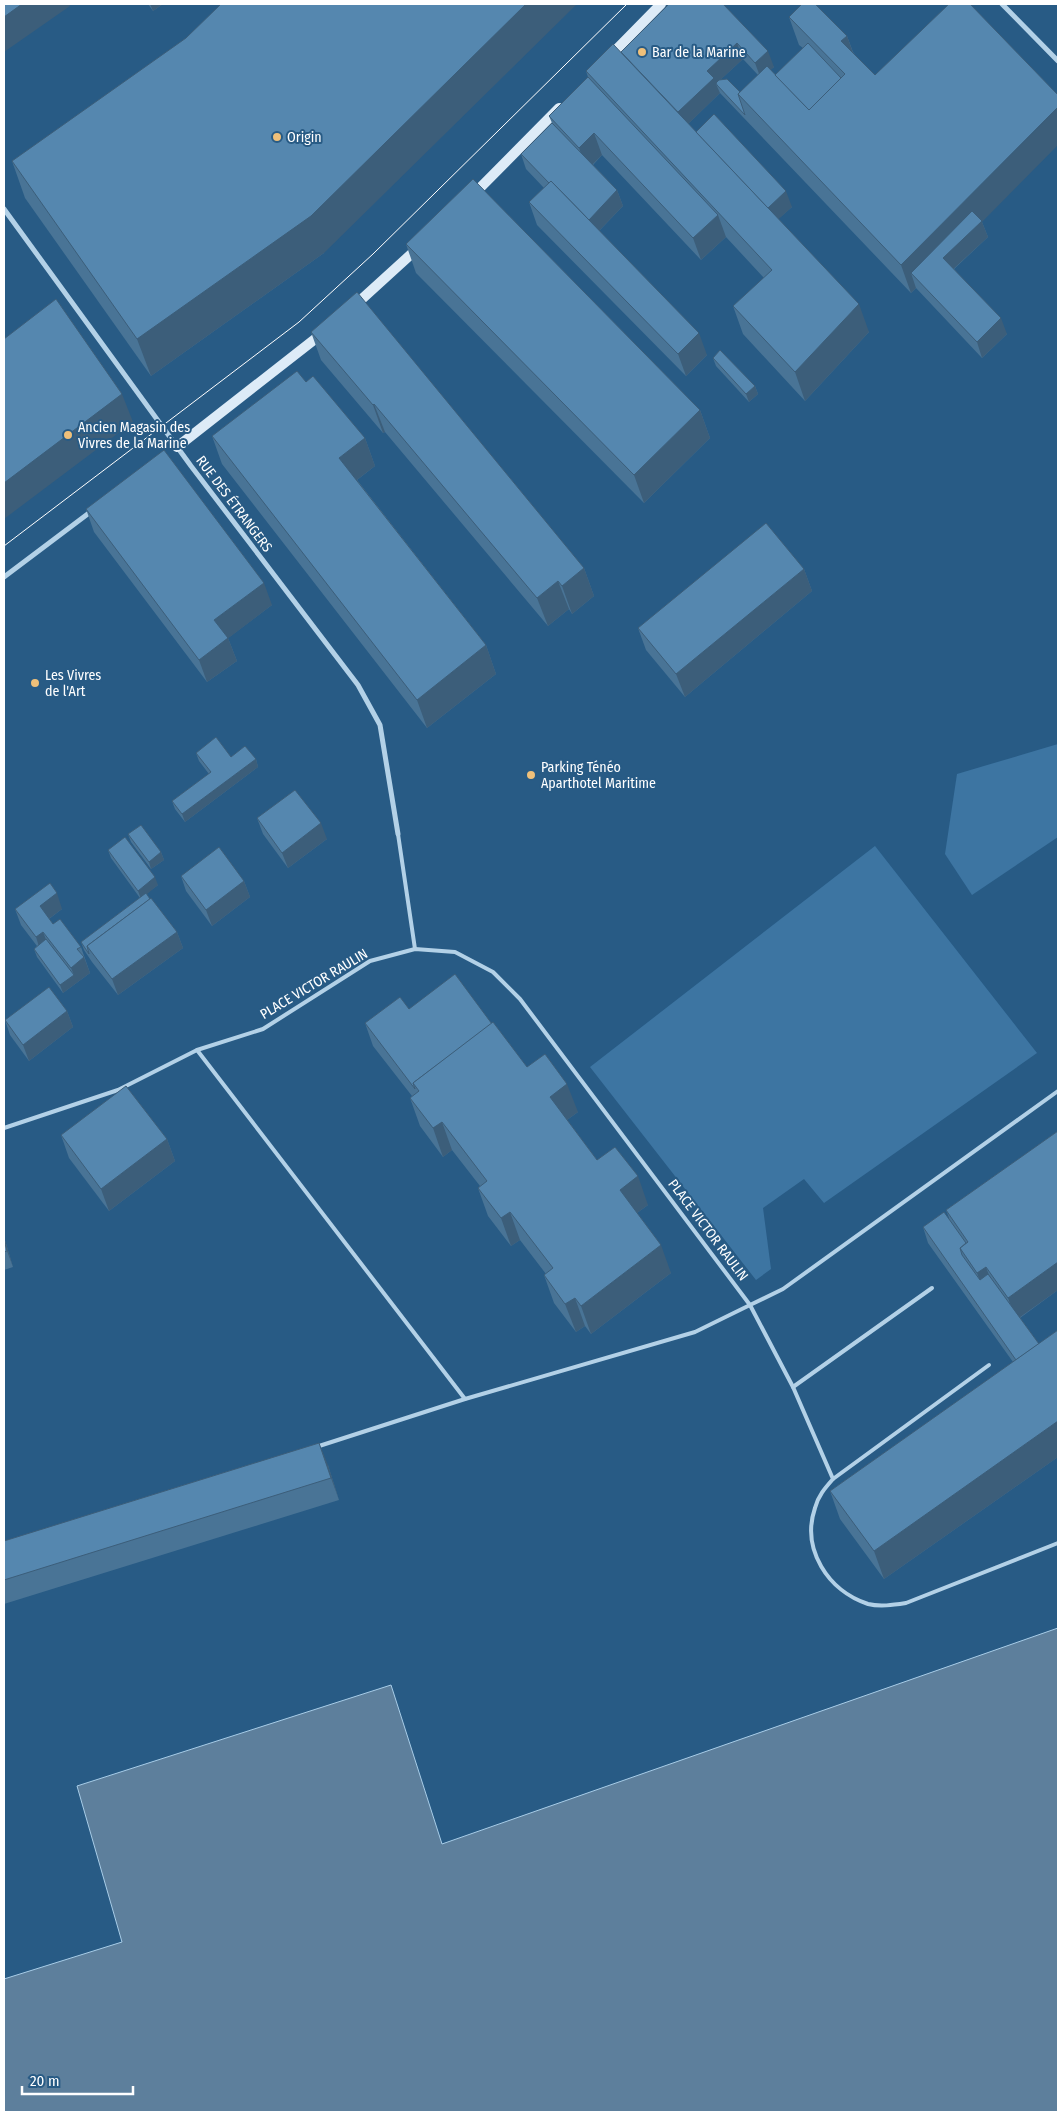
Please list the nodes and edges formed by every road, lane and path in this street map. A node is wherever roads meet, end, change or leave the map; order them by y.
1 (662, 4) edge
2 (1002, 4) edge
3 (1058, 61) edge
4 (601, 66) edge
5 (566, 100) edge
6 (466, 201) edge
7 (4, 209) edge
8 (424, 241) edge
9 (346, 313) edge
10 (332, 325) edge
11 (173, 450) junction
12 (99, 506) edge
13 (4, 577) edge
14 (398, 834) joint
15 (415, 949) junction
16 (196, 1050) junction
17 (1058, 1090) edge
18 (4, 1128) edge
19 (932, 1288) dead end
20 (750, 1305) junction
21 (989, 1365) dead end
22 (793, 1387) junction
23 (465, 1399) junction
24 (309, 1449) edge
25 (832, 1478) junction
26 (1058, 1543) edge

1 - 4 street
2 - 3 street
5 - 6 street
7 - 11 street, RUE DES ÉTRANGERS
8 - 9 street
10 - 11 street
11 - 14 street, RUE DES ÉTRANGERS
12 - 13 street
14 - 15 lane
15 - 16 lane, PLACE VICTOR RAULIN
15 - 20 lane, PLACE VICTOR RAULIN
16 - 18 lane, PLACE VICTOR RAULIN
16 - 23 lane
17 - 20 lane
19 - 22 lane
20 - 22 lane, PLACE VICTOR RAULIN
20 - 23 lane
21 - 25 lane
22 - 25 lane, PLACE VICTOR RAULIN
23 - 24 lane
25 - 26 lane

